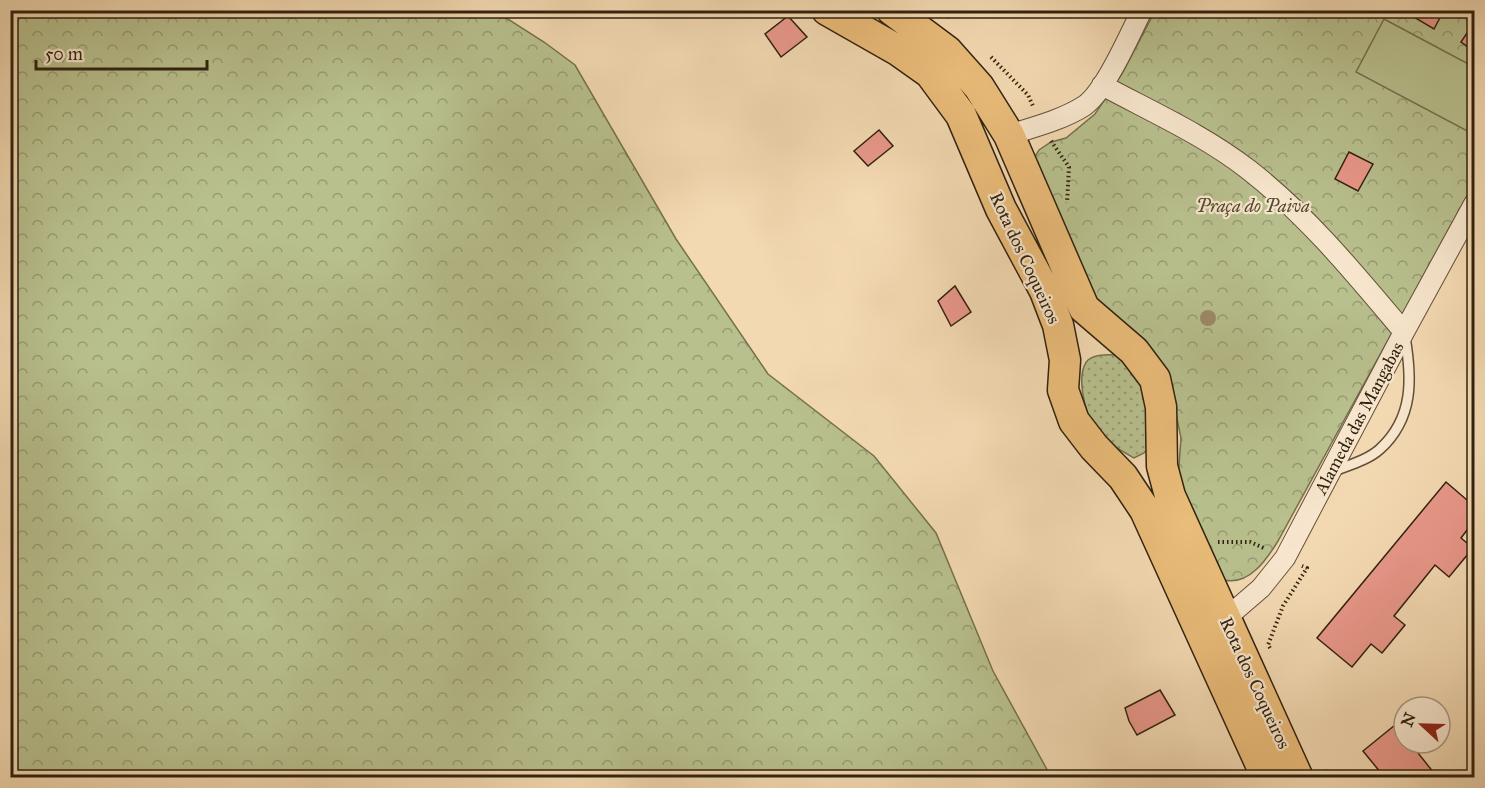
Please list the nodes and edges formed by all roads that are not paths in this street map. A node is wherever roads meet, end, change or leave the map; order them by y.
1 (827, 10) edge
2 (891, 10) edge
3 (1142, 10) edge
4 (1102, 85) junction
5 (1010, 135) junction
6 (1474, 204) edge
7 (1404, 332) junction
8 (1124, 343) junction
9 (1065, 369) junction
10 (1163, 441) junction
11 (1110, 462) junction
12 (1330, 472) junction
13 (1226, 619) junction
14 (1311, 772) edge
15 (1267, 777) edge

1 - 9 main road, Rota dos Coqueiros
2 - 5 main road, Rota dos Coqueiros
3 - 4 street
4 - 5 street
4 - 7 street
5 - 8 main road, Rota dos Coqueiros
6 - 7 street, Alameda das Mangabas
7 - 12 street, Alameda das Mangabas
7 - 12 lane
8 - 9 main road
8 - 10 main road, Rota dos Coqueiros
9 - 11 main road, Rota dos Coqueiros
10 - 11 main road
10 - 13 main road, Rota dos Coqueiros
11 - 15 main road, Rota dos Coqueiros
12 - 13 street, Alameda das Mangabas
13 - 14 main road, Rota dos Coqueiros

